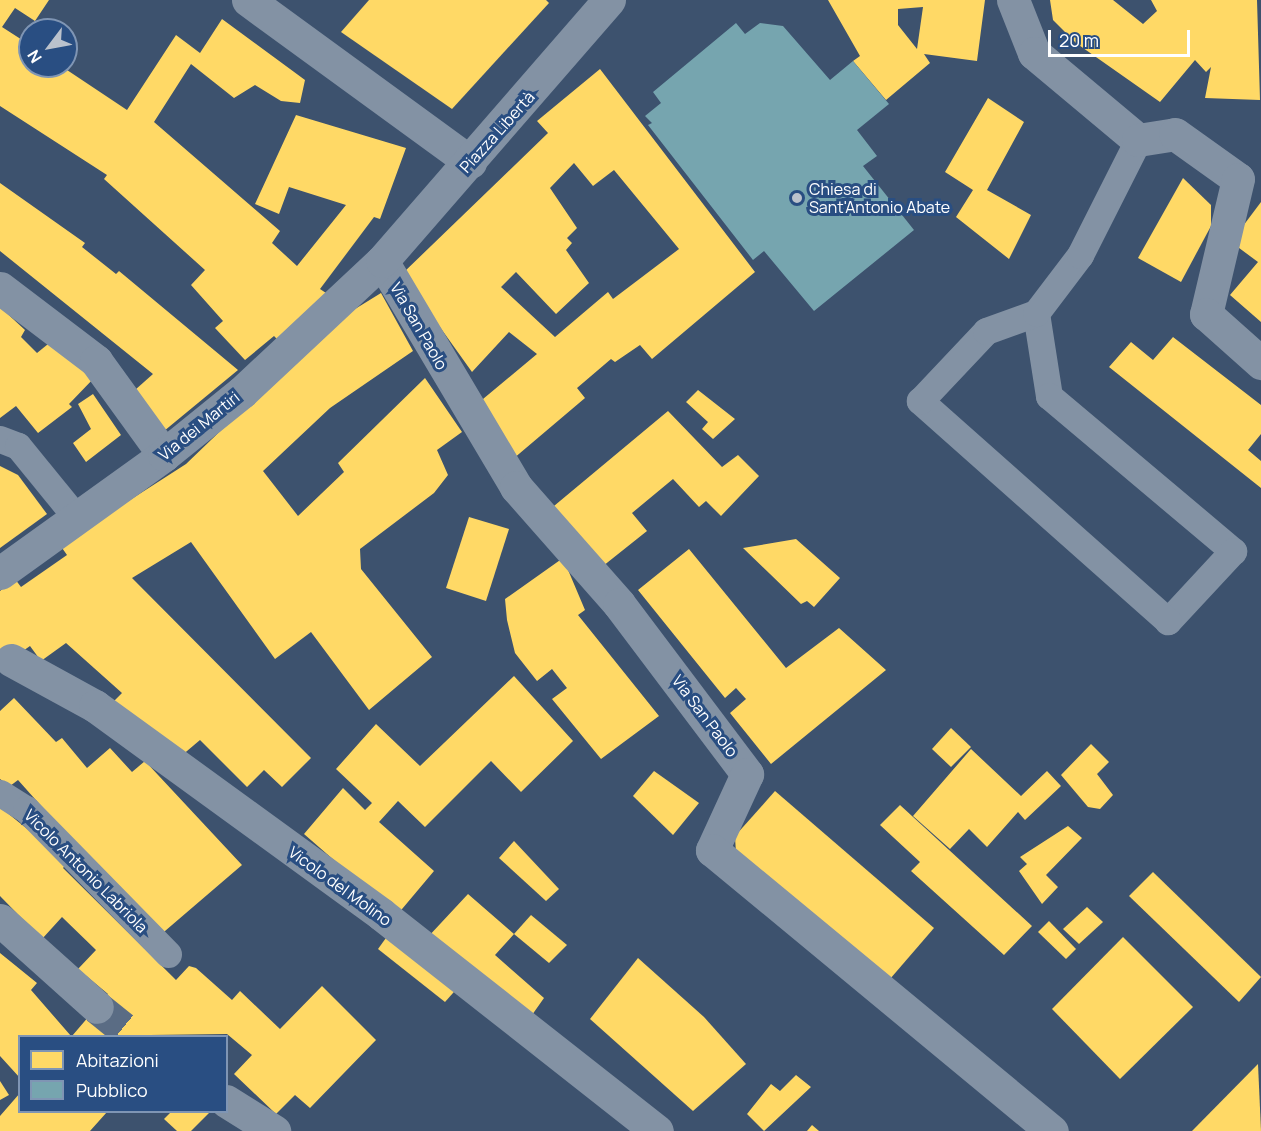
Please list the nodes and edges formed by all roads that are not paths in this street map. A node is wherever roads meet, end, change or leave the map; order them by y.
1 (248, 0) edge
2 (609, 0) edge
3 (1013, 0) edge
4 (1138, 140) junction
5 (470, 162) junction
6 (382, 261) junction
7 (0, 288) edge
8 (1035, 313) junction
9 (1261, 363) edge
10 (0, 439) edge
11 (164, 455) junction
12 (75, 516) junction
13 (0, 573) edge
14 (11, 660) dead end
15 (0, 793) edge
16 (0, 920) edge
17 (168, 954) dead end
18 (97, 1007) tunnel mouth
19 (228, 1102) edge
20 (274, 1131) edge
21 (657, 1131) edge
22 (1052, 1131) edge

1 - 5 street
2 - 5 street, Piazza Libertà
3 - 4 street
4 - 8 lane
4 - 9 street
5 - 6 street, Piazza Libertà
6 - 11 street, Via dei Martiri
6 - 22 street, Via San Paolo
7 - 11 street
8 - 8 lane
10 - 12 lane
11 - 12 street, Via dei Martiri
12 - 13 street, Via dei Martiri
14 - 21 street, Vicolo del Molino
15 - 17 lane, Vicolo Antonio Labriola
16 - 18 street
19 - 20 street

